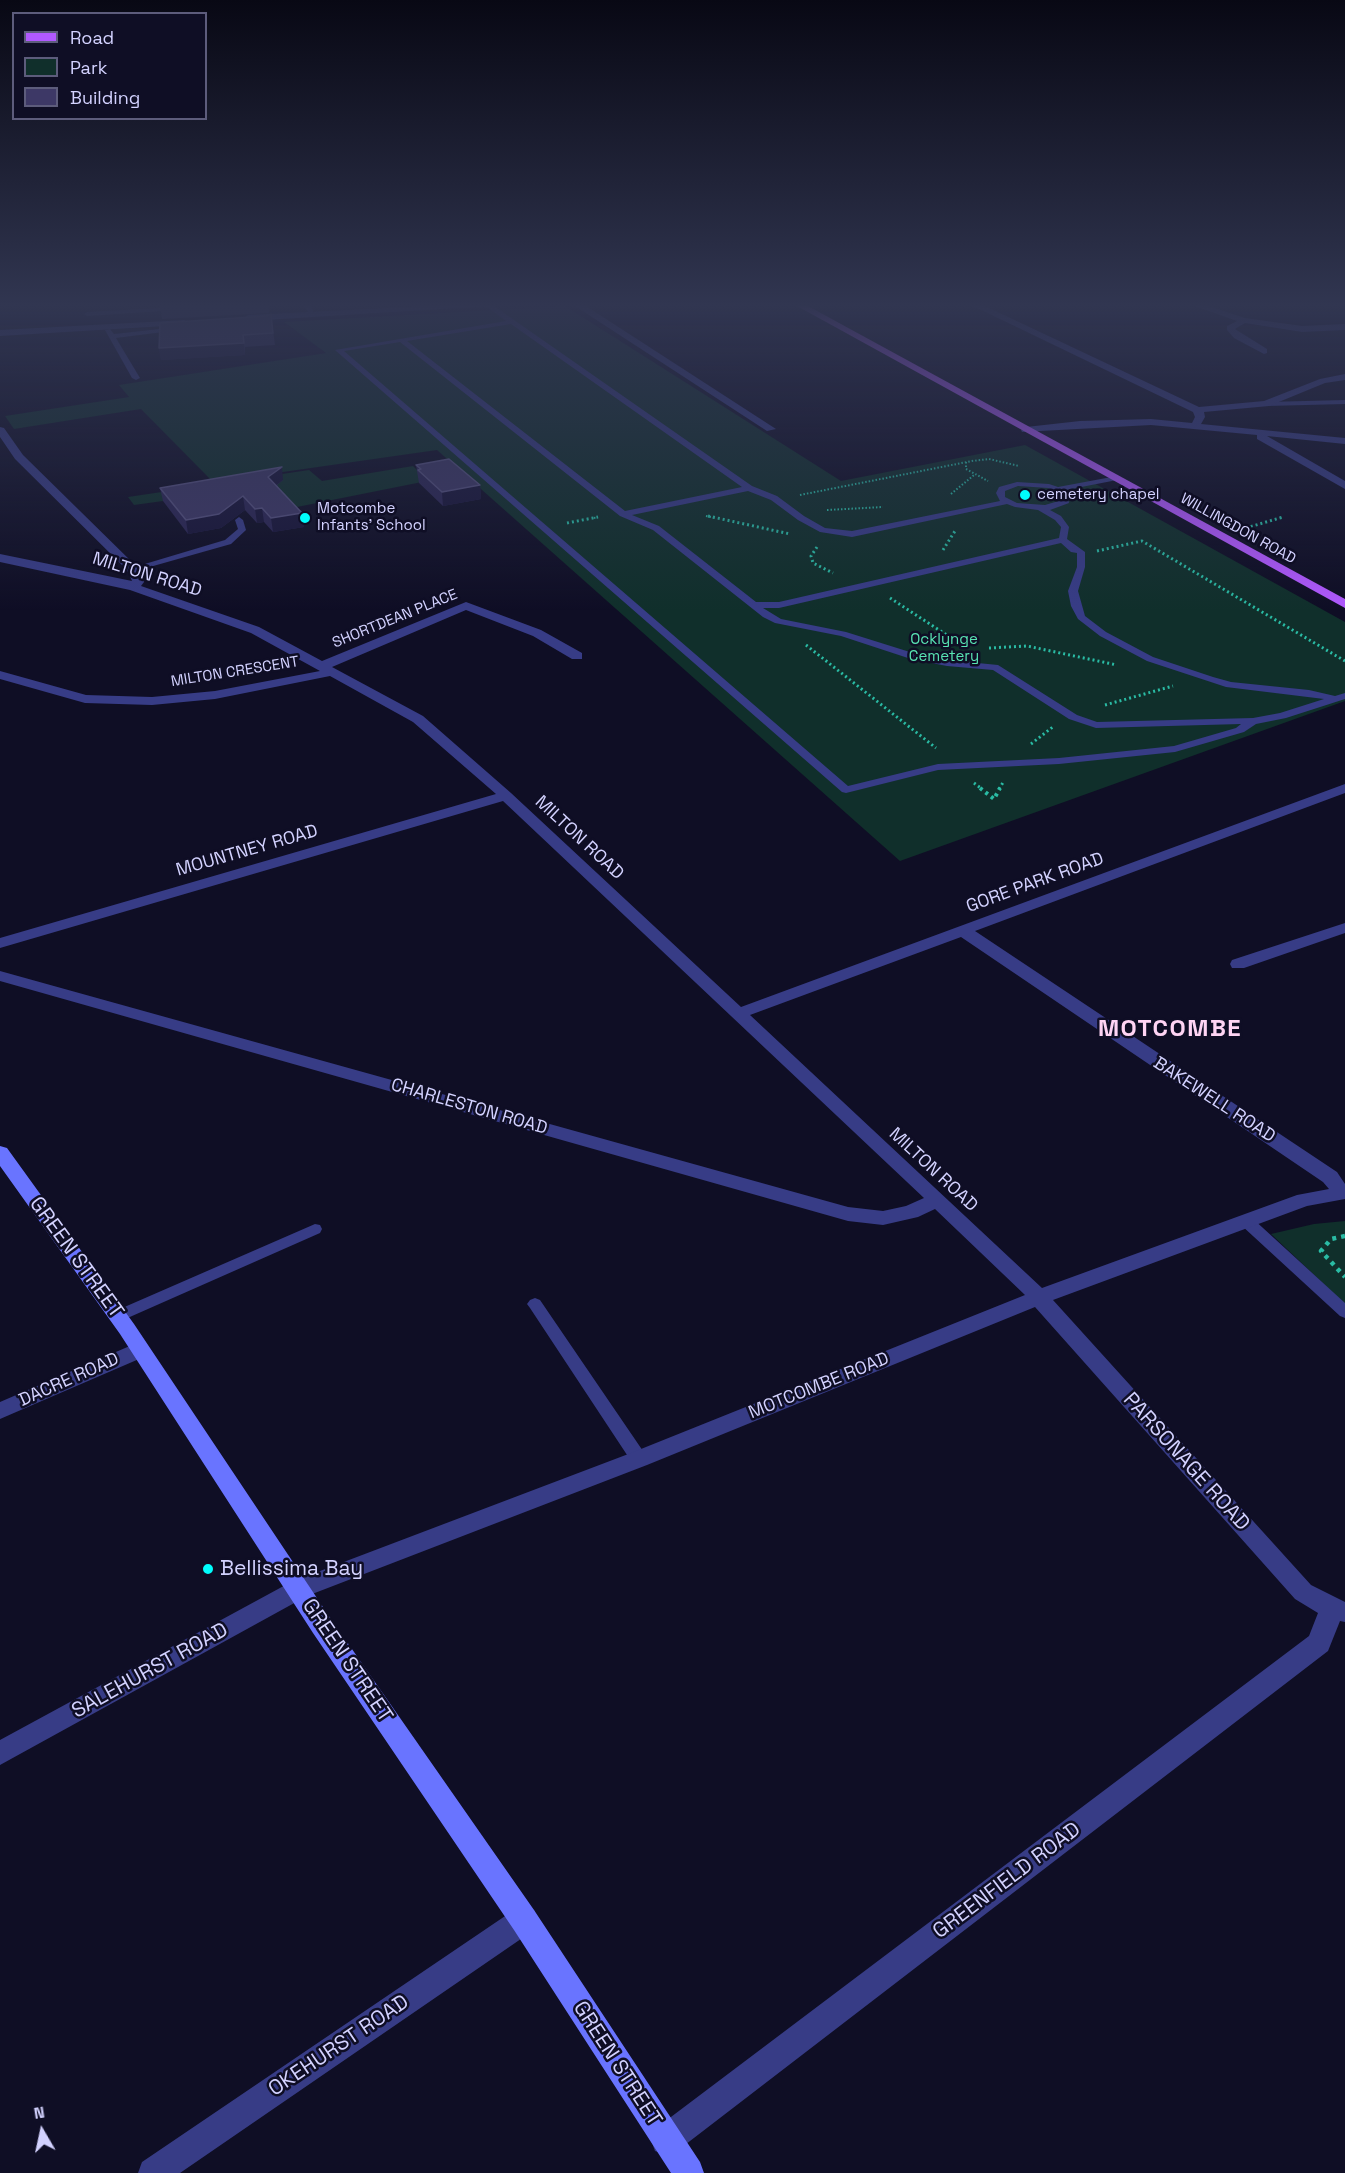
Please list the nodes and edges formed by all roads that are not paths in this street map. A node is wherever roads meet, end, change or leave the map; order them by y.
1 (404, 407) edge
2 (488, 407) edge
3 (634, 407) edge
4 (737, 407) edge
5 (985, 407) edge
6 (1192, 407) edge
7 (1231, 407) edge
8 (1198, 410) junction
9 (1195, 426) junction
10 (771, 429) dead end
11 (0, 430) edge
12 (1026, 430) junction
13 (1255, 433) junction
14 (1345, 441) edge
15 (1114, 478) junction
16 (1345, 486) edge
17 (749, 488) junction
18 (1058, 489) junction
19 (1007, 502) junction
20 (1041, 508) junction
21 (623, 514) junction
22 (239, 520) edge
23 (1063, 540) junction
24 (0, 558) edge
25 (132, 569) junction
26 (133, 587) junction
27 (1345, 604) edge
28 (753, 605) junction
29 (577, 656) dead end
30 (328, 669) junction
31 (0, 675) edge
32 (1345, 696) edge
33 (1334, 699) junction
34 (1253, 721) junction
35 (1345, 788) edge
36 (506, 796) junction
37 (1345, 928) edge
38 (963, 931) junction
39 (0, 943) edge
40 (1238, 963) dead end
41 (0, 976) edge
42 (738, 1014) junction
43 (0, 1152) edge
44 (1343, 1193) edge
45 (938, 1200) junction
46 (1246, 1221) junction
47 (315, 1229) dead end
48 (1039, 1297) junction
49 (535, 1304) dead end
50 (1345, 1312) edge
51 (118, 1316) junction
52 (139, 1350) junction
53 (0, 1411) edge
54 (639, 1459) junction
55 (299, 1589) junction
56 (1339, 1610) edge
57 (0, 1754) edge
58 (524, 1920) junction
59 (666, 2140) junction
60 (153, 2173) edge
61 (689, 2173) edge

1 - 34 lane
2 - 21 lane
3 - 17 lane
4 - 10 street
5 - 12 main road, WILLINGDON ROAD
6 - 8 street
7 - 8 street
8 - 9 street
9 - 12 street
9 - 13 street
11 - 25 street
12 - 15 main road, WILLINGDON ROAD
13 - 14 street
13 - 16 street
15 - 18 lane
15 - 27 main road, WILLINGDON ROAD
17 - 19 lane
17 - 21 lane
18 - 19 lane
18 - 20 lane
19 - 20 lane
20 - 23 lane
21 - 28 lane
22 - 25 lane
23 - 28 lane
23 - 33 lane
24 - 26 street, MILTON ROAD
25 - 26 street
26 - 30 street, MILTON ROAD
28 - 34 lane
29 - 30 street, SHORTDEAN PLACE
30 - 31 street, MILTON CRESCENT
30 - 36 street, MILTON ROAD
32 - 33 lane
33 - 34 lane
35 - 38 street, GORE PARK ROAD
36 - 39 street, MOUNTNEY ROAD
36 - 42 street, MILTON ROAD
37 - 40 street
38 - 42 street, GORE PARK ROAD
38 - 44 street, BAKEWELL ROAD
41 - 45 street, CHARLESTON ROAD
42 - 45 street, MILTON ROAD
43 - 51 street, GREEN STREET
44 - 46 street, MOTCOMBE ROAD
45 - 48 street, MILTON ROAD
46 - 48 street, MOTCOMBE ROAD
46 - 50 lane
47 - 51 lane
48 - 54 street, MOTCOMBE ROAD
48 - 56 street, PARSONAGE ROAD
49 - 54 lane
51 - 52 street, GREEN STREET
52 - 53 street, DACRE ROAD
52 - 55 street, GREEN STREET
54 - 55 street, MOTCOMBE ROAD
55 - 57 street, SALEHURST ROAD
55 - 58 street, GREEN STREET
56 - 59 street, GREENFIELD ROAD
58 - 59 street, GREEN STREET
58 - 60 street, OKEHURST ROAD
59 - 61 street, GREEN STREET

